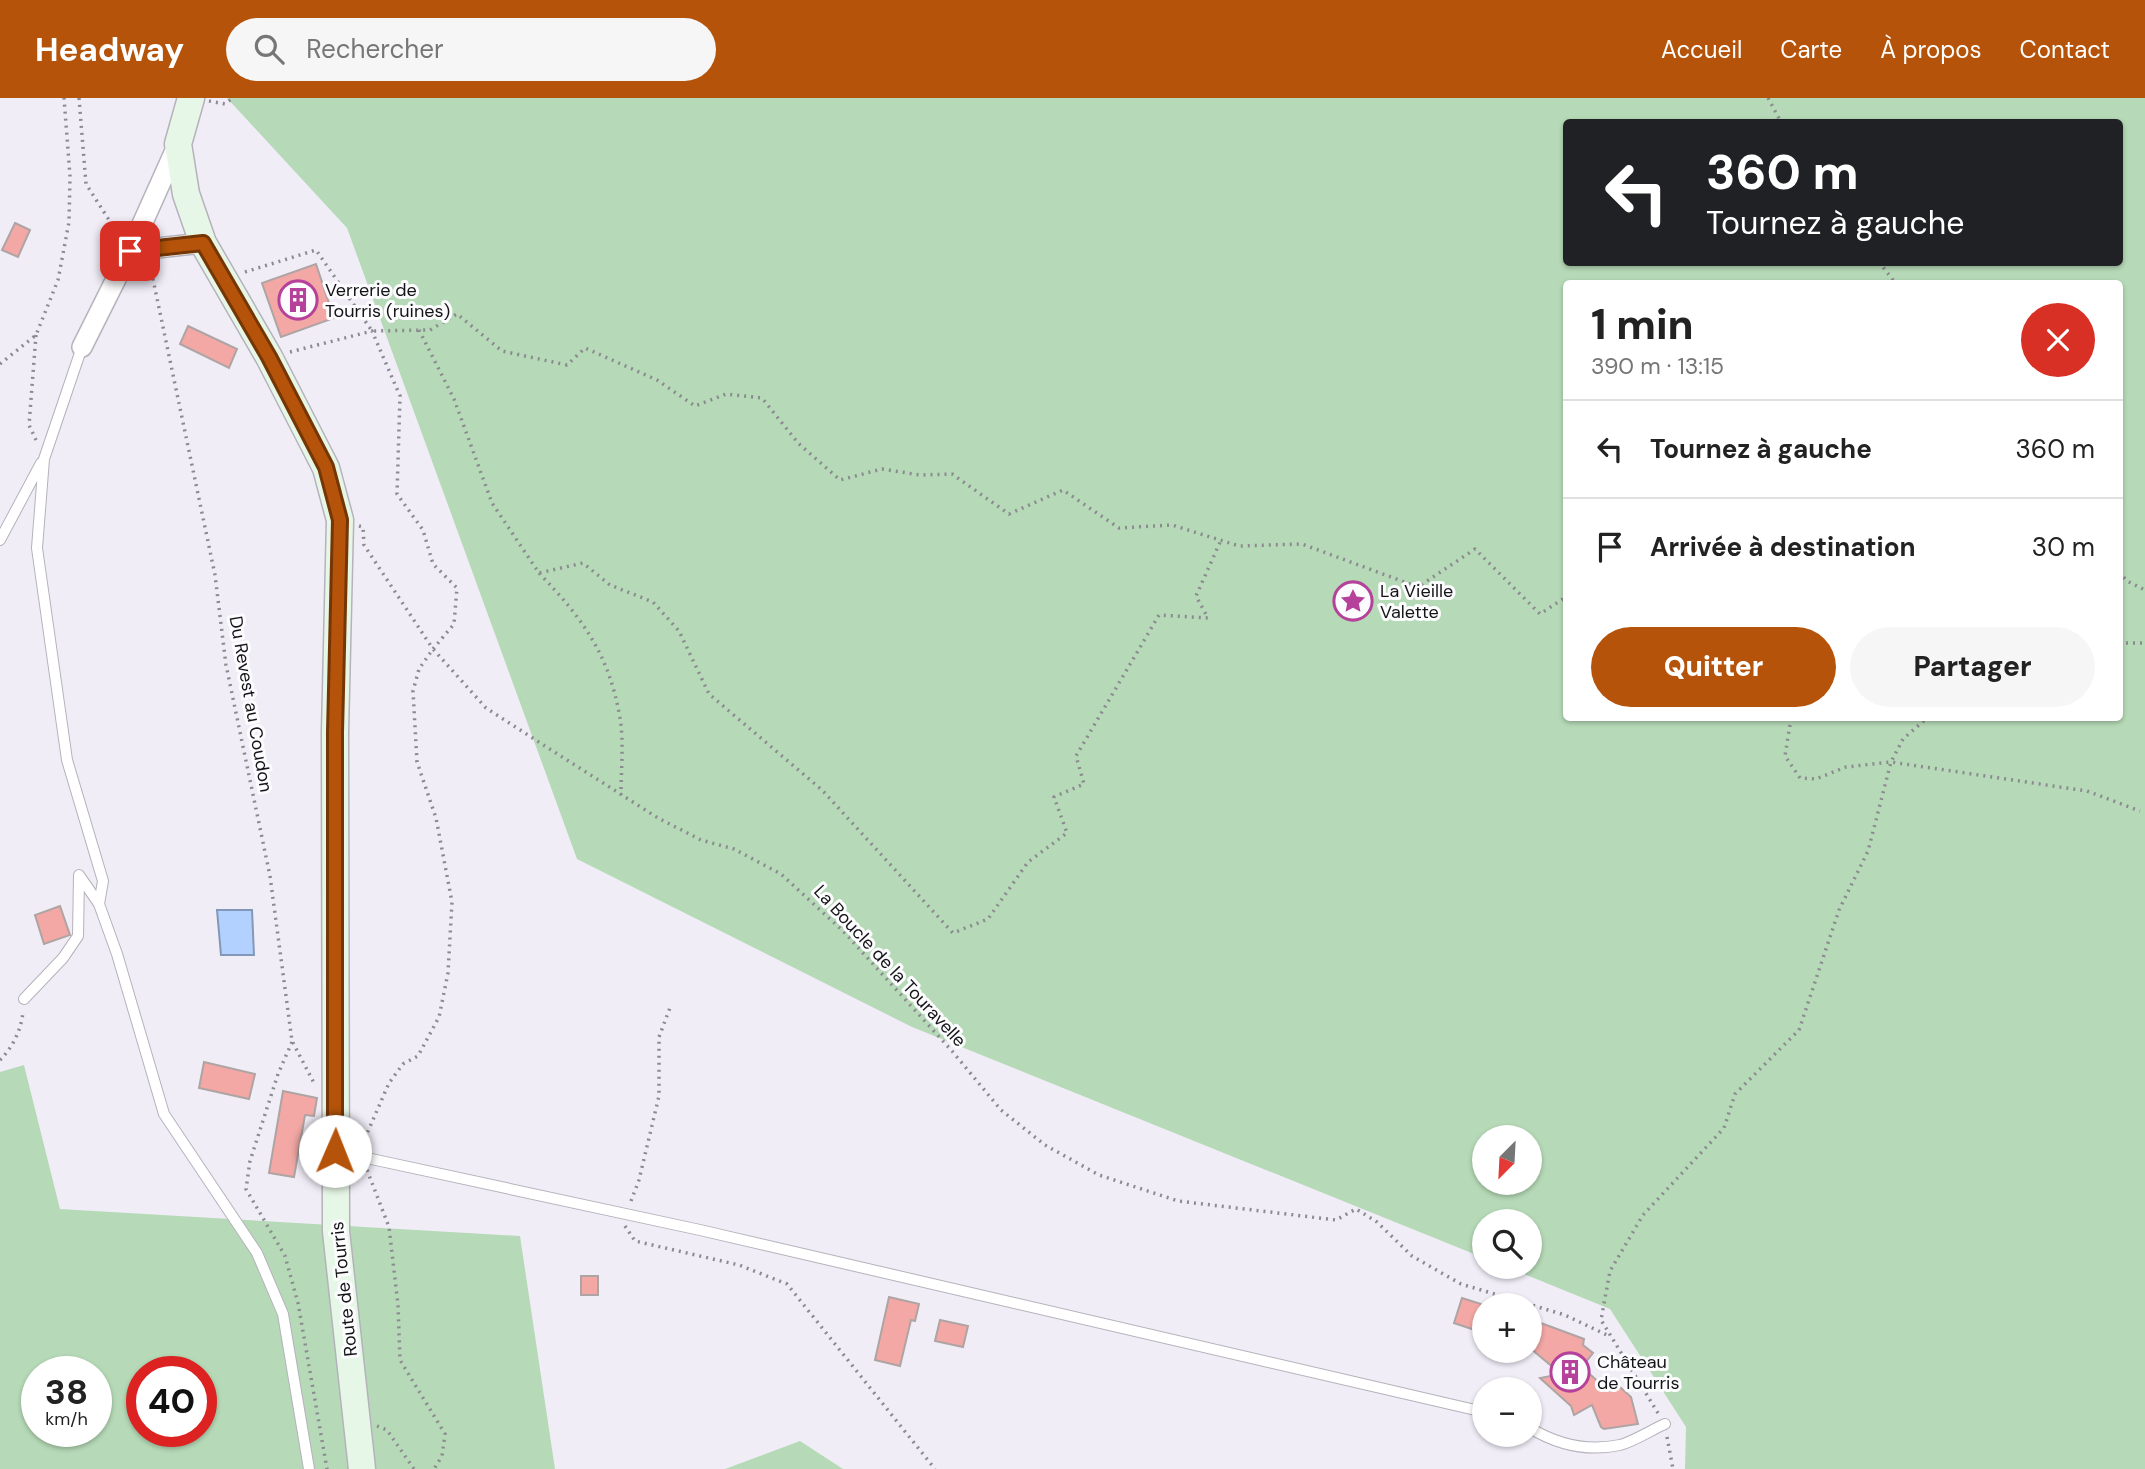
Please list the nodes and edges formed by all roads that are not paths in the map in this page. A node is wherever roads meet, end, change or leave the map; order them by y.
1 (198, 99) edge
2 (178, 144) junction
3 (203, 243) junction
4 (130, 251) junction
5 (82, 347) joint
6 (44, 458) junction
7 (0, 540) edge
8 (99, 904) junction
9 (24, 999) road end
10 (335, 1151) junction
11 (1472, 1409) edge
12 (1665, 1424) road end
13 (1542, 1435) edge
14 (309, 1469) edge
15 (362, 1469) edge

1 - 2 street, Route de Tourris
2 - 3 street, Route de Tourris
2 - 4 street
3 - 4 street
3 - 10 street, Route de Tourris
4 - 5 street
5 - 6 lane
6 - 7 lane
6 - 8 lane
8 - 9 lane
8 - 14 lane
10 - 11 lane
10 - 15 street, Route de Tourris
12 - 13 lane

